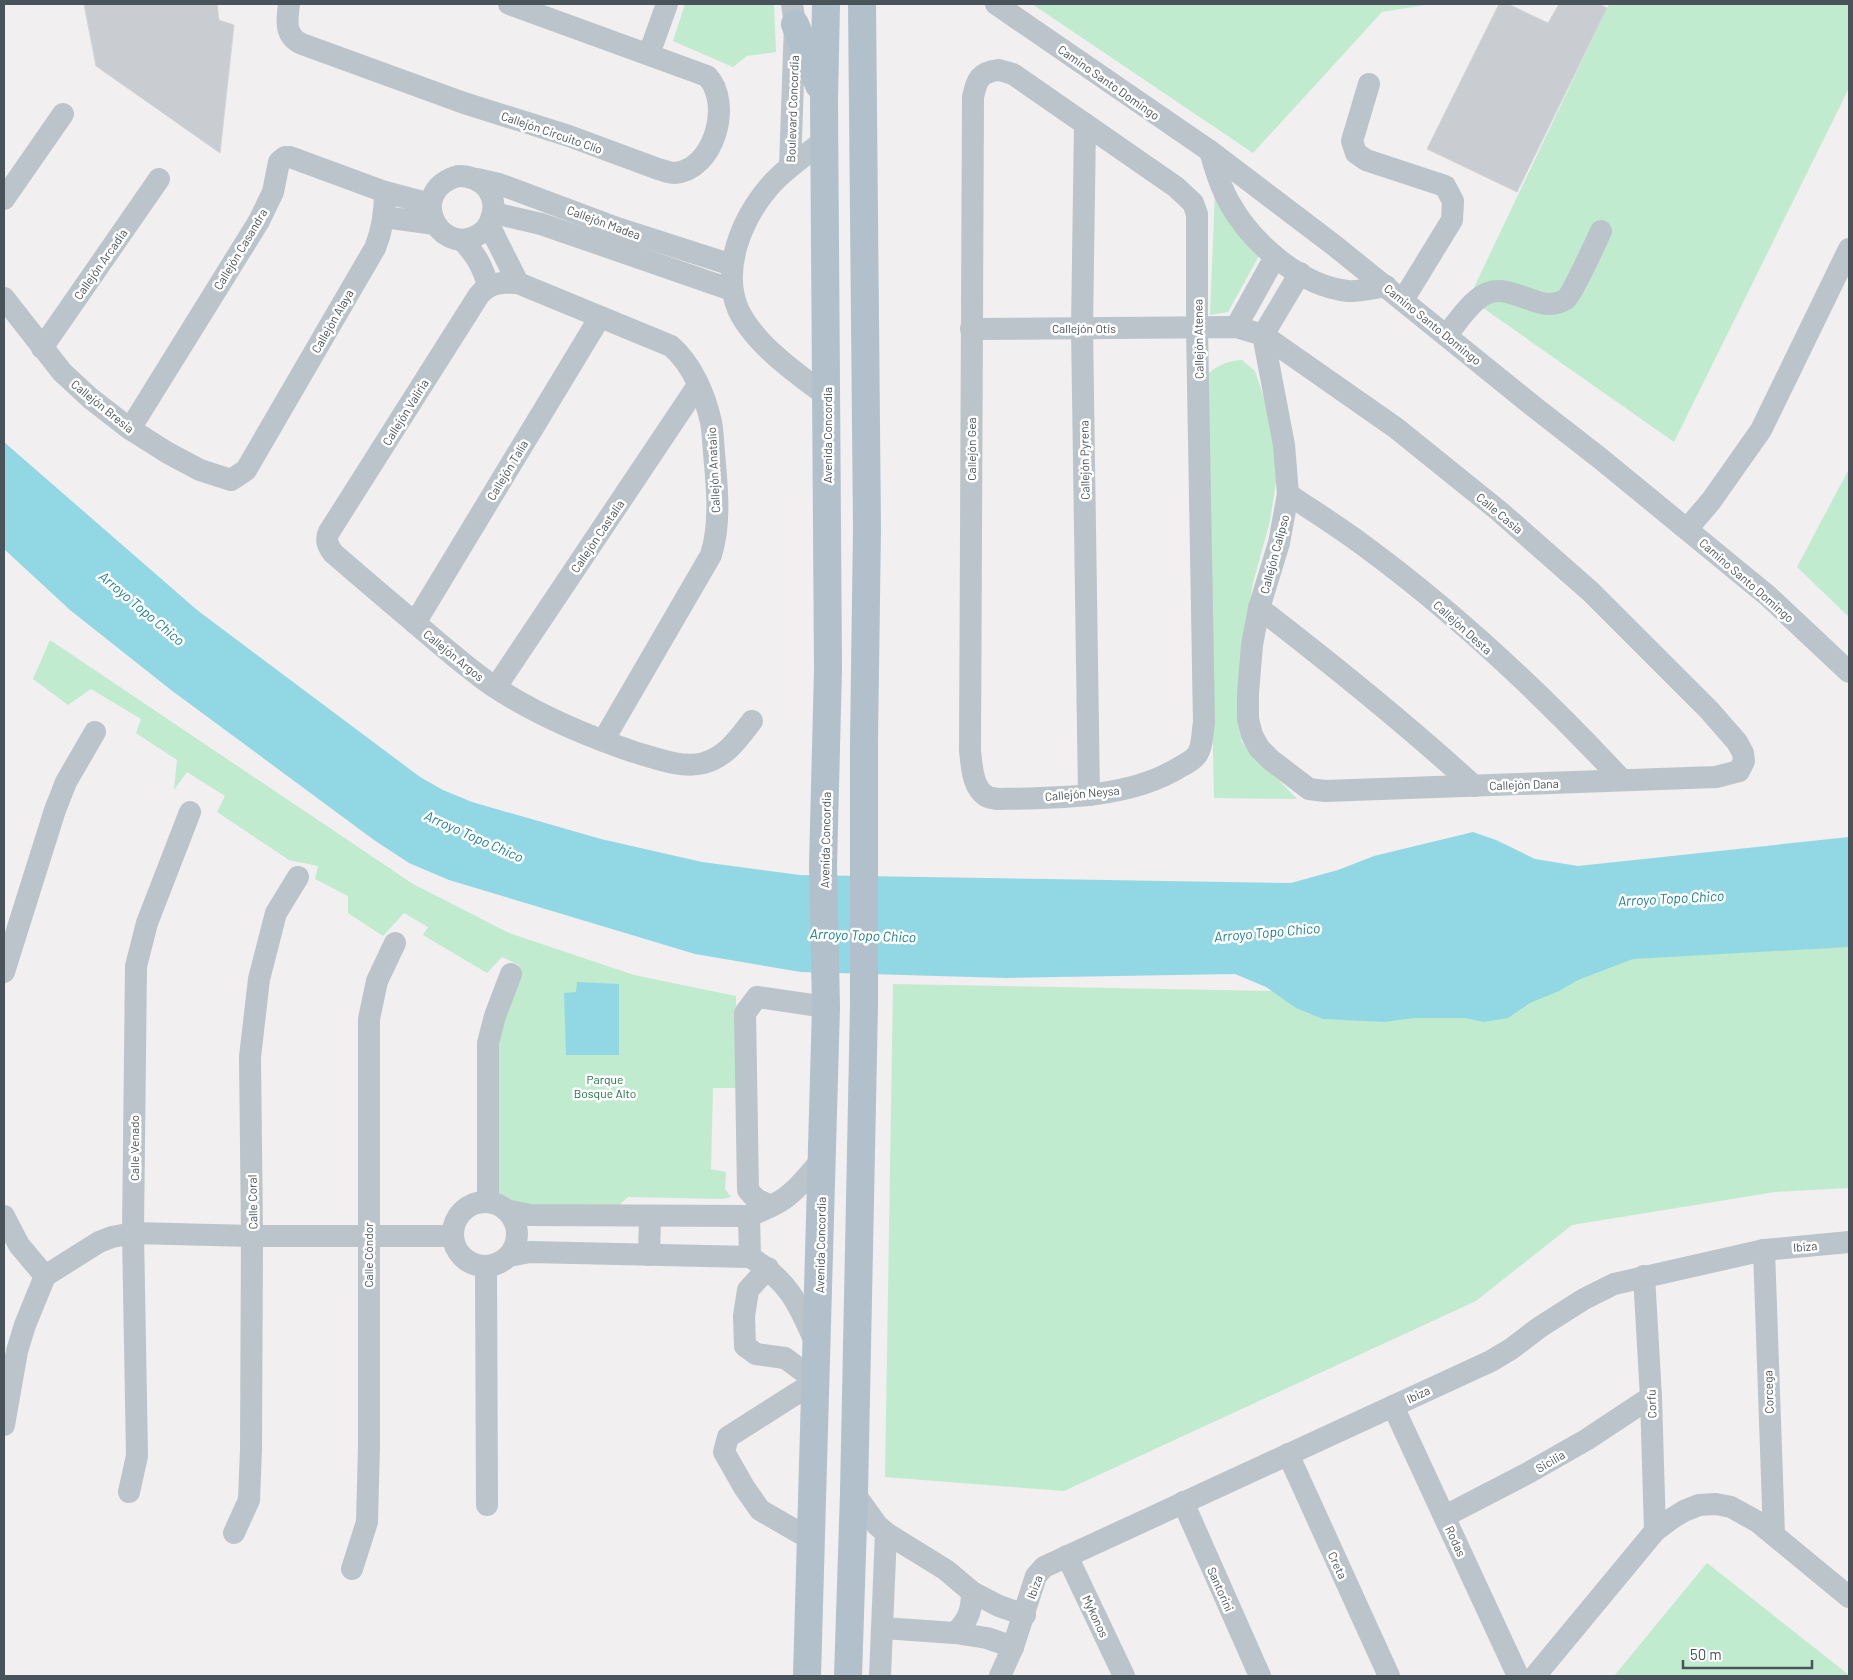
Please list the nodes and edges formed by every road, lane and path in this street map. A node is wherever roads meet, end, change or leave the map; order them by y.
1 (289, 4) edge
2 (509, 4) edge
3 (667, 4) edge
4 (826, 4) edge
5 (996, 4) edge
6 (859, 5) edge
7 (794, 14) edge
8 (649, 54) junction
9 (1368, 84) dead end
10 (973, 97) joint
11 (824, 101) junction
12 (63, 114) dead end
13 (1085, 124) junction
14 (824, 140) junction
15 (1210, 151) junction
16 (790, 167) junction
17 (159, 179) dead end
18 (477, 179) junction
19 (385, 192) junction
20 (4, 199) edge
21 (433, 214) junction
22 (384, 217) junction
23 (491, 219) junction
24 (1601, 231) dead end
25 (613, 238) junction
26 (464, 241) junction
27 (1849, 249) edge
28 (1276, 257) junction
29 (732, 265) junction
30 (1300, 273) junction
31 (518, 283) junction
32 (488, 286) junction
33 (732, 290) junction
34 (1395, 293) junction
35 (4, 298) edge
36 (600, 318) junction
37 (1236, 327) junction
38 (1082, 328) junction
39 (1197, 328) junction
40 (971, 329) junction
41 (1263, 335) junction
42 (1447, 335) junction
43 (42, 348) junction
44 (698, 385) junction
45 (827, 396) junction
46 (130, 429) junction
47 (231, 480) joint
48 (1288, 494) junction
49 (1686, 529) junction
50 (326, 540) joint
51 (1259, 608) junction
52 (415, 623) junction
53 (1849, 672) edge
54 (496, 687) junction
55 (752, 721) dead end
56 (95, 732) dead end
57 (603, 741) junction
58 (1198, 753) joint
59 (1738, 772) joint
60 (1622, 780) junction
61 (1474, 786) junction
62 (1309, 789) joint
63 (1089, 795) junction
64 (986, 796) joint
65 (190, 812) dead end
66 (298, 877) dead end
67 (395, 943) dead end
68 (4, 972) edge
69 (511, 974) dead end
70 (826, 1007) junction
71 (822, 1159) junction
72 (497, 1206) junction
73 (771, 1206) junction
74 (4, 1216) edge
75 (650, 1216) junction
76 (749, 1216) junction
77 (133, 1233) junction
78 (252, 1236) junction
79 (368, 1236) junction
80 (452, 1236) junction
81 (1849, 1242) edge
82 (1764, 1250) junction
83 (649, 1255) junction
84 (509, 1256) junction
85 (759, 1263) junction
86 (486, 1267) junction
87 (45, 1276) junction
88 (1644, 1276) junction
89 (817, 1346) junction
90 (816, 1381) junction
91 (1651, 1397) junction
92 (1393, 1406) junction
93 (4, 1425) edge
94 (1288, 1454) junction
95 (129, 1492) dead end
96 (854, 1493) junction
97 (1183, 1502) junction
98 (487, 1504) dead end
99 (1445, 1516) junction
100 (1655, 1531) junction
101 (234, 1533) dead end
102 (886, 1533) junction
103 (1774, 1534) junction
104 (812, 1540) junction
105 (1067, 1556) junction
106 (352, 1569) dead end
107 (972, 1592) junction
108 (1849, 1597) edge
109 (1025, 1615) junction
110 (883, 1628) junction
111 (956, 1633) junction
112 (1013, 1647) junction
113 (807, 1676) edge
114 (848, 1676) edge
115 (880, 1676) edge
116 (1000, 1676) edge
117 (1124, 1676) edge
118 (1260, 1676) edge
119 (1389, 1676) edge
120 (1518, 1676) edge
121 (1535, 1676) edge

1 - 8 street, Callejón Circuito Clío
2 - 8 street, Callejón Circuito Clío
3 - 8 street
4 - 11 main road, Avenida Concordia
5 - 15 street, Camino Santo Domingo
6 - 96 main road
7 - 11 main road
7 - 16 street, Boulevard Concordia
9 - 34 street
10 - 13 street, Callejón Atenea
10 - 40 street, Callejón Gea
11 - 14 main road, Avenida Concordia
12 - 20 street
13 - 38 street, Callejón Pyrena
13 - 39 street, Callejón Atenea
14 - 16 street
14 - 45 main road, Avenida Concordia
15 - 28 street
15 - 34 street, Camino Santo Domingo
16 - 29 street, Boulevard Concordia
17 - 43 street, Callejón Arcadia
18 - 21 street
18 - 23 street
18 - 25 street, Callejón Madea
19 - 21 street
19 - 22 street, Callejón Alaya
19 - 46 street, Callejón Casandra
21 - 22 street
21 - 26 street
22 - 47 street, Callejón Alaya
23 - 25 street, Callejón Madea
23 - 26 street
23 - 31 street
24 - 42 street
25 - 29 street, Callejón Madea
25 - 33 street, Callejón Madea
26 - 32 street
27 - 49 street
28 - 30 street
28 - 37 street
29 - 33 street, Boulevard Concordia
30 - 34 street
30 - 41 street
31 - 32 street, Callejón Anatalio
31 - 36 street, Callejón Anatalio
32 - 50 street, Callejón Valiria
33 - 45 street, Boulevard Concordia
34 - 42 street, Camino Santo Domingo
35 - 43 street, Callejón Bresia
36 - 44 street, Callejón Anatalio
36 - 52 street, Callejón Talía
37 - 39 street, Calle Casia
37 - 41 street, Calle Casia
38 - 39 street, Callejón Otis
38 - 40 street, Callejón Otis
38 - 63 street, Callejón Pyrena
39 - 58 street, Callejón Atenea
40 - 64 street, Callejón Gea
41 - 48 street, Callejón Calipso
41 - 59 street, Calle Casia
42 - 49 street, Camino Santo Domingo
43 - 46 street, Callejón Bresia
44 - 54 street, Callejón Castalia
44 - 57 street, Callejón Anatalio
45 - 70 main road, Avenida Concordia
46 - 47 street, Callejón Bresia
48 - 51 street, Callejón Calipso
48 - 60 street, Callejón Desta
49 - 53 street, Camino Santo Domingo
50 - 52 street, Callejón Argos
51 - 61 street
51 - 62 street, Callejón Calipso
52 - 54 street, Callejón Argos
54 - 57 street, Callejón Argos
55 - 57 street, Callejón Argos
56 - 68 street
58 - 63 street, Callejón Neysa
59 - 60 street, Callejón Dana
60 - 61 street, Callejón Dana
61 - 62 street, Callejón Dana
63 - 64 street, Callejón Neysa
65 - 77 street, Calle Venado
66 - 78 street, Calle Coral
67 - 79 street, Calle Cóndor
69 - 72 street
70 - 71 main road, Avenida Concordia
70 - 73 street
71 - 73 street
71 - 89 main road, Avenida Concordia
72 - 75 street
72 - 80 street
72 - 84 street
73 - 76 street
74 - 87 street
75 - 76 street
75 - 83 street
76 - 85 street
77 - 78 street
77 - 87 street
77 - 95 street, Calle Venado
78 - 79 street
78 - 101 street, Calle Coral
79 - 80 street
79 - 106 street, Calle Cóndor
80 - 86 street
81 - 82 street, Ibiza
82 - 88 street, Ibiza
82 - 103 street, Corcega
83 - 84 street
83 - 85 street
84 - 86 street
85 - 89 street
85 - 90 street
86 - 98 street
87 - 93 street
88 - 91 street, Corfu
88 - 92 street, Ibiza
89 - 90 main road, Avenida Concordia
90 - 104 main road, Avenida Concordia
90 - 104 street
91 - 99 street, Sicilia
91 - 100 street, Corfu
92 - 94 street, Ibiza
92 - 99 street, Rodas
94 - 97 street, Ibiza
94 - 119 street, Creta
96 - 102 street, Ibiza
96 - 114 main road
97 - 105 street, Ibiza
97 - 118 street, Santorini
99 - 120 street, Rodas
100 - 103 street
100 - 121 street
102 - 107 street, Ibiza
102 - 110 street
103 - 108 street
104 - 113 main road, Avenida Concordia
105 - 109 street, Ibiza
105 - 117 street, Mykonos
107 - 109 street, Ibiza
107 - 111 street
109 - 112 street, Ibiza
110 - 111 street
110 - 115 street
111 - 112 street
112 - 116 street, Ibiza

